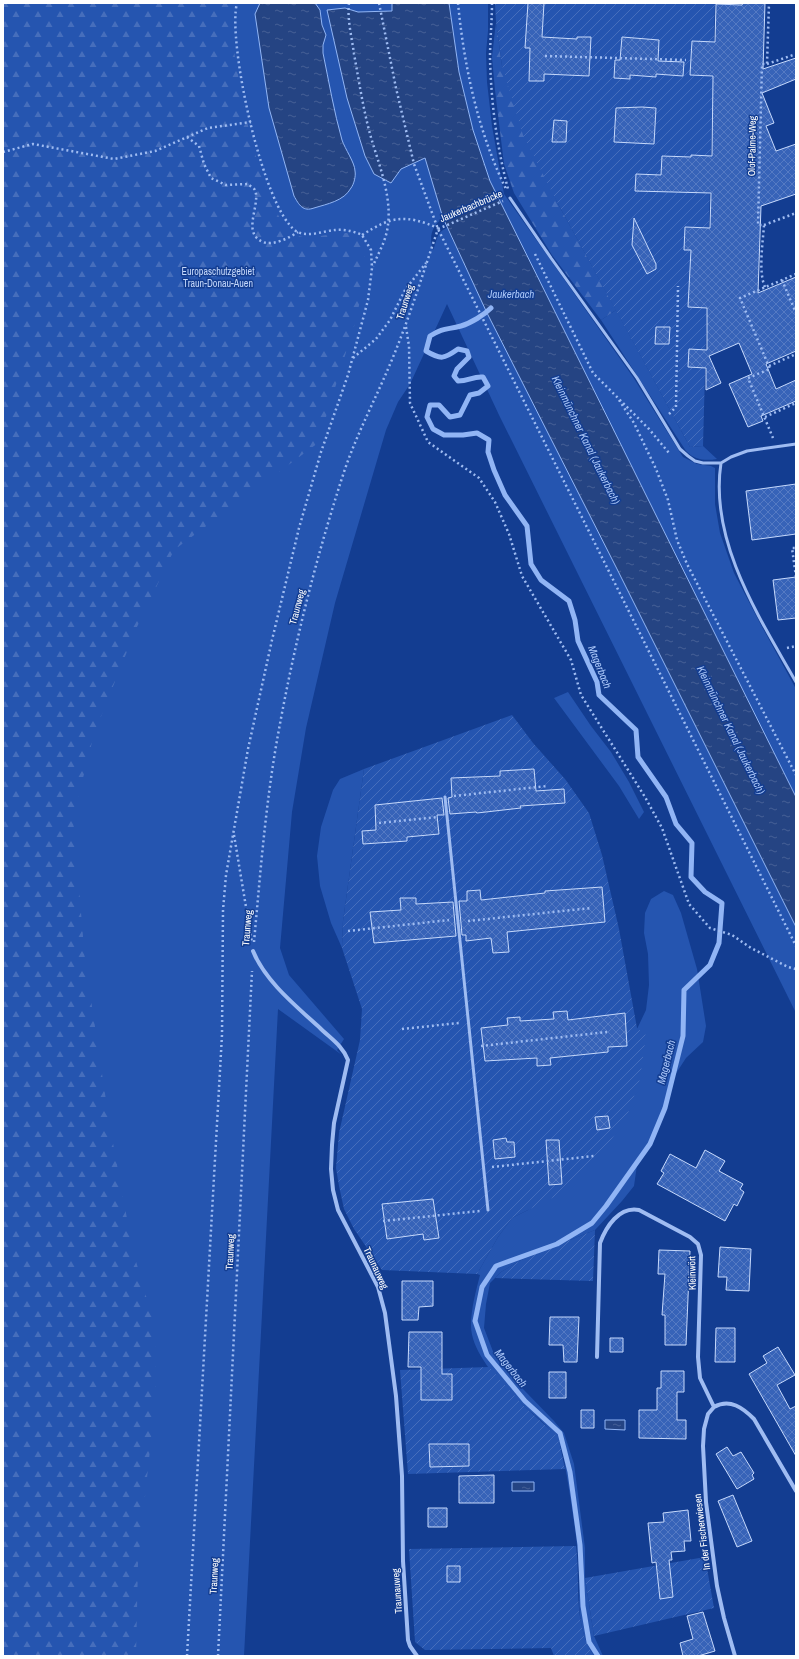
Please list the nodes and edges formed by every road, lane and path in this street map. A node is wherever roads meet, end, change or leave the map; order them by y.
1 (237, 3) edge
2 (349, 3) edge
3 (379, 3) edge
4 (458, 3) edge
5 (492, 3) edge
6 (769, 3) edge
7 (796, 54) edge
8 (545, 56) dead end
9 (686, 60) dead end
10 (767, 64) junction
11 (251, 122) junction
12 (187, 137) junction
13 (3, 152) edge
14 (510, 198) junction
15 (796, 213) edge
16 (387, 222) junction
17 (764, 225) junction
18 (438, 229) junction
19 (298, 232) junction
20 (362, 235) junction
21 (534, 253) dead end
22 (427, 261) junction
23 (372, 268) junction
24 (796, 274) edge
25 (782, 280) junction
26 (678, 286) dead end
27 (766, 287) junction
28 (796, 313) edge
29 (406, 327) junction
30 (796, 354) edge
31 (353, 358) junction
32 (769, 366) junction
33 (615, 395) junction
34 (796, 403) edge
35 (765, 416) junction
36 (662, 419) junction
37 (796, 444) edge
38 (777, 447) junction
39 (671, 455) dead end
40 (721, 463) junction
41 (796, 548) edge
42 (796, 577) edge
43 (796, 682) edge
44 (796, 775) edge
45 (547, 786) dead end
46 (445, 797) joint
47 (447, 816) junction
48 (379, 823) dead end
49 (234, 833) junction
50 (591, 908) dead end
51 (458, 921) junction
52 (348, 931) dead end
53 (796, 946) edge
54 (253, 951) junction
55 (796, 969) edge
56 (469, 1022) junction
57 (402, 1029) dead end
58 (607, 1032) dead end
59 (471, 1047) junction
60 (594, 1156) dead end
61 (484, 1168) junction
62 (488, 1210) joint
63 (383, 1221) dead end
64 (597, 1357) dead end
65 (714, 1407) junction
66 (796, 1491) edge
67 (187, 1656) edge
68 (218, 1656) edge
69 (417, 1656) edge
70 (735, 1656) edge

1 - 11 path
2 - 16 path
3 - 18 path
4 - 14 path
5 - 14 path
6 - 10 path, Olof-Palme-Weg
7 - 10 path
8 - 9 path
10 - 17 path, Olof-Palme-Weg
11 - 12 path
11 - 19 path
12 - 13 path
12 - 19 path
14 - 18 path, Jaukerbachbrücke
14 - 36 lane
15 - 17 path
16 - 18 path
16 - 20 path
16 - 23 path
17 - 27 path, Olof-Palme-Weg
18 - 22 path, Traunweg
18 - 53 path
19 - 20 path
20 - 23 path
21 - 33 path
22 - 29 path, Traunweg
22 - 31 path
23 - 31 path
24 - 25 path
25 - 27 path
25 - 28 path
26 - 36 path
27 - 32 path
29 - 54 path, Traunweg
29 - 55 path
30 - 32 path
31 - 49 path
32 - 35 path
33 - 39 path
33 - 44 path
34 - 35 path
35 - 38 path
36 - 40 lane
37 - 38 lane
38 - 40 lane
40 - 43 lane
41 - 42 path
45 - 46 path
46 - 47 lane
47 - 48 path
47 - 51 lane
49 - 54 path
49 - 67 path
50 - 51 path
51 - 52 path
51 - 56 lane
54 - 68 path, Traunweg
54 - 69 street, Traunauweg
56 - 57 path
56 - 59 lane
58 - 59 path
59 - 61 lane
60 - 61 path
61 - 62 lane
62 - 63 path
64 - 65 street, Kleinwört
65 - 66 street
65 - 70 street, In der Fischerwiesen

